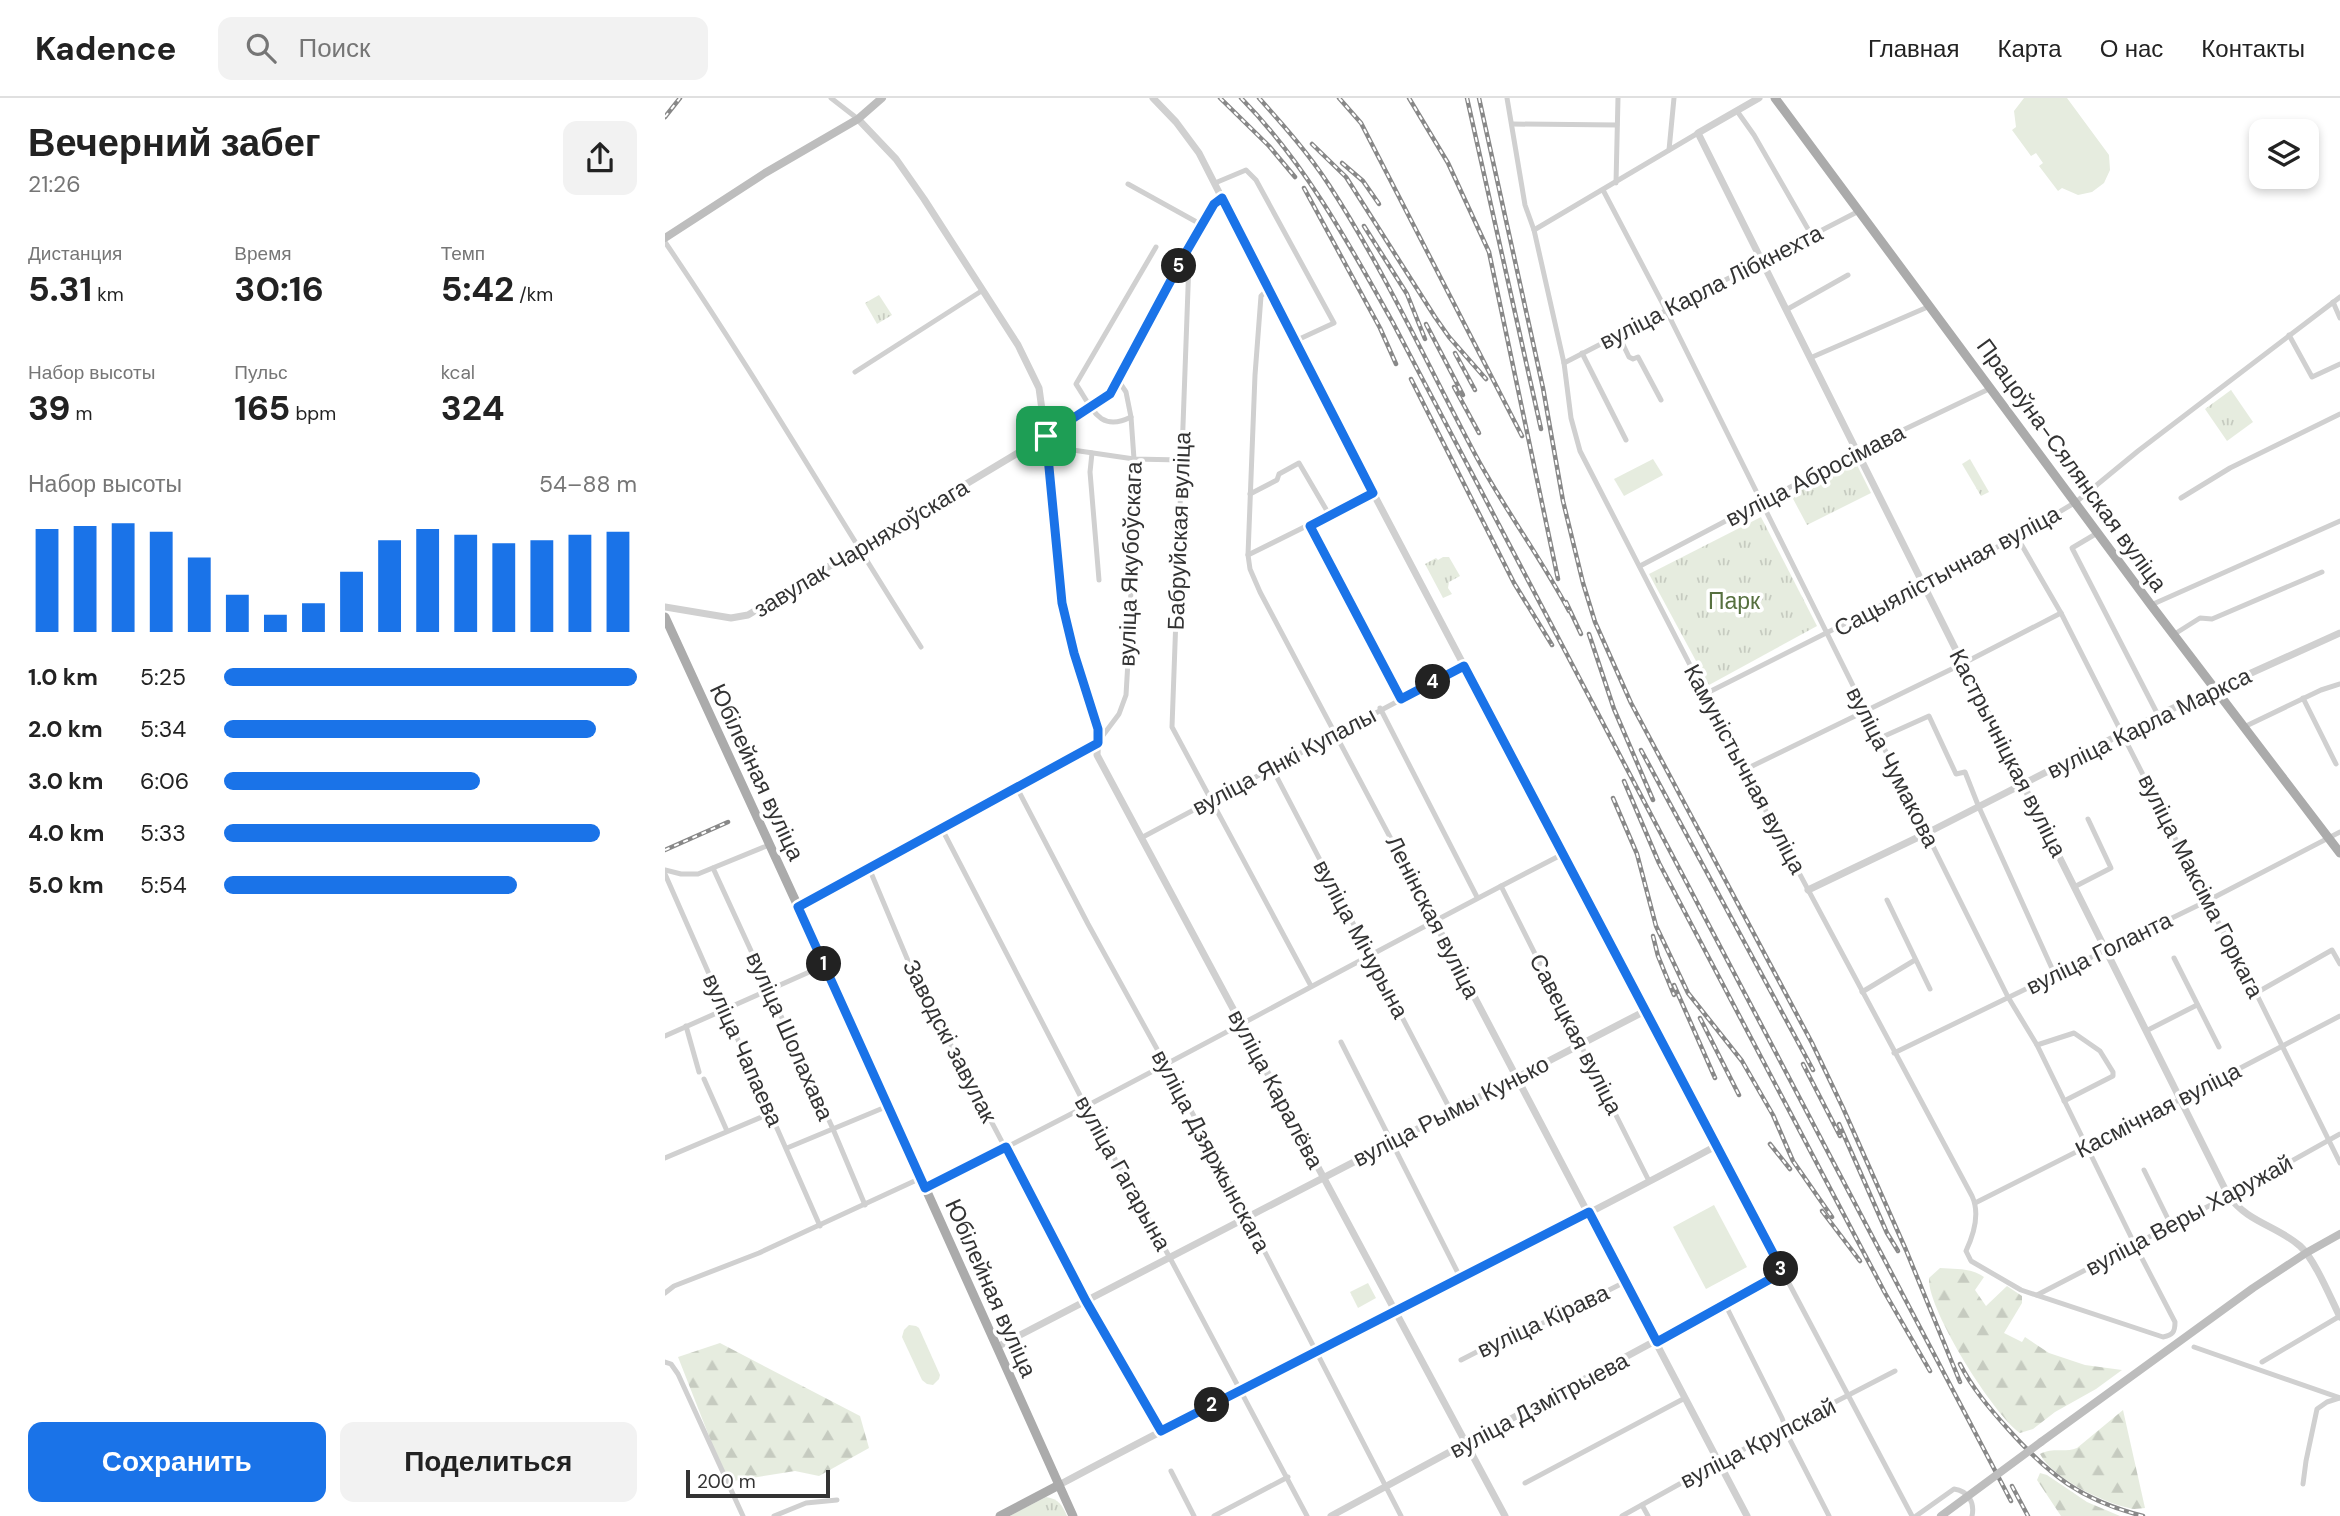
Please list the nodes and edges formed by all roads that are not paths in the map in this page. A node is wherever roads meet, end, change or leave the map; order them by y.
1 (831, 98) edge
2 (883, 98) edge
3 (1153, 98) edge
4 (1507, 98) edge
5 (1618, 98) edge
6 (1674, 98) edge
7 (1759, 98) edge
8 (1775, 98) edge
9 (1737, 111) junction
10 (857, 119) junction
11 (1512, 124) junction
12 (1617, 125) junction
13 (1698, 133) junction
14 (1669, 149) junction
15 (1215, 183) junction
16 (1616, 183) junction
17 (1128, 184) dead end
18 (1603, 190) junction
19 (1222, 198) junction
20 (1859, 211) junction
21 (1202, 225) junction
22 (1534, 230) junction
23 (1812, 236) junction
24 (665, 240) edge
25 (1156, 247) dead end
26 (1185, 254) junction
27 (1761, 262) junction
28 (1848, 275) dead end
29 (983, 290) junction
30 (1268, 290) junction
31 (2340, 297) edge
32 (2333, 302) junction
33 (1930, 306) junction
34 (1666, 310) junction
35 (1786, 310) junction
36 (2340, 318) edge
37 (1618, 334) junction
38 (2289, 335) junction
39 (1295, 341) junction
40 (1583, 354) junction
41 (1810, 358) junction
42 (1564, 363) junction
43 (2340, 364) edge
44 (855, 372) dead end
45 (1118, 380) junction
46 (1991, 388) junction
47 (1661, 400) dead end
48 (1092, 407) junction
49 (2340, 414) edge
50 (1131, 417) junction
51 (1046, 436) junction
52 (1626, 440) dead end
53 (1059, 448) dead end
54 (1857, 452) junction
55 (1091, 453) junction
56 (1134, 459) junction
57 (1181, 460) junction
58 (1373, 493) junction
59 (1250, 494) junction
60 (2181, 498) dead end
61 (1761, 502) junction
62 (2076, 502) junction
63 (1330, 516) junction
64 (2340, 521) edge
65 (1310, 526) junction
66 (2099, 532) junction
67 (2017, 537) junction
68 (859, 550) junction
69 (1248, 555) junction
70 (1640, 566) junction
71 (2322, 572) dead end
72 (1098, 580) dead end
73 (1922, 585) junction
74 (2151, 605) junction
75 (665, 607) edge
76 (2061, 613) junction
77 (665, 617) edge
78 (2340, 624) edge
79 (2339, 633) edge
80 (1827, 634) junction
81 (2173, 635) junction
82 (921, 647) dead end
83 (1962, 664) junction
84 (1464, 666) junction
85 (2340, 684) edge
86 (2215, 688) junction
87 (1705, 694) junction
88 (2303, 698) junction
89 (1401, 699) junction
90 (1380, 708) junction
91 (1866, 711) junction
92 (2158, 715) junction
93 (2243, 727) junction
94 (1337, 733) junction
95 (2123, 734) junction
96 (1880, 738) junction
97 (1098, 743) junction
98 (2336, 764) dead end
99 (1272, 768) junction
100 (1744, 770) junction
101 (2024, 784) junction
102 (1017, 788) junction
103 (1212, 800) junction
104 (1978, 805) junction
105 (2088, 818) dead end
106 (942, 829) junction
107 (2340, 832) edge
108 (1927, 833) junction
109 (1141, 838) junction
110 (2328, 838) junction
111 (769, 845) junction
112 (2340, 853) edge
113 (1563, 854) junction
114 (713, 867) junction
115 (869, 868) junction
116 (665, 872) edge
117 (1501, 886) junction
118 (2075, 886) junction
119 (1808, 890) junction
120 (1477, 897) junction
121 (1887, 900) dead end
122 (2207, 901) junction
123 (798, 907) junction
124 (1434, 919) junction
125 (2106, 948) junction
126 (1370, 954) junction
127 (2174, 958) dead end
128 (1916, 960) junction
129 (2340, 964) edge
130 (825, 965) junction
131 (2055, 975) junction
132 (1311, 986) junction
133 (769, 989) junction
134 (1930, 989) dead end
135 (1862, 992) junction
136 (2256, 993) junction
137 (2008, 997) junction
138 (2197, 1005) junction
139 (725, 1010) junction
140 (1645, 1011) junction
141 (2340, 1016) edge
142 (1241, 1024) junction
143 (686, 1026) junction
144 (2145, 1031) junction
145 (665, 1036) edge
146 (1342, 1042) dead end
147 (1581, 1044) junction
148 (2037, 1045) junction
149 (2219, 1047) dead end
150 (2282, 1047) junction
151 (1894, 1053) junction
152 (1164, 1064) junction
153 (699, 1072) dead end
154 (1515, 1077) junction
155 (703, 1079) dead end
156 (2181, 1099) junction
157 (2064, 1101) junction
158 (1085, 1105) junction
159 (888, 1106) junction
160 (1451, 1111) junction
161 (771, 1113) junction
162 (833, 1129) junction
163 (727, 1131) junction
164 (2340, 1134) edge
165 (1393, 1140) junction
166 (2328, 1140) junction
167 (1716, 1146) junction
168 (2086, 1146) junction
169 (1006, 1147) junction
170 (787, 1148) junction
171 (665, 1158) edge
172 (2340, 1163) edge
173 (2144, 1170) dead end
174 (1323, 1177) junction
175 (921, 1178) junction
176 (1650, 1181) junction
177 (925, 1188) junction
178 (2228, 1195) junction
179 (1975, 1203) junction
180 (865, 1205) junction
181 (1589, 1212) junction
182 (1247, 1216) junction
183 (2171, 1225) junction
184 (820, 1226) junction
185 (2340, 1234) edge
186 (2135, 1245) junction
187 (2306, 1253) junction
188 (1170, 1258) junction
189 (1783, 1272) junction
190 (1461, 1279) junction
191 (1625, 1282) junction
192 (665, 1293) edge
193 (2037, 1295) junction
194 (1086, 1301) junction
195 (1725, 1304) junction
196 (1395, 1312) junction
197 (2340, 1316) edge
198 (1657, 1342) junction
199 (2194, 1346) dead end
200 (997, 1347) junction
201 (1318, 1351) junction
202 (1461, 1360) dead end
203 (665, 1362) edge
204 (2262, 1362) dead end
205 (1895, 1371) dead end
206 (1240, 1392) junction
207 (1849, 1396) junction
208 (1685, 1398) junction
209 (2340, 1398) edge
210 (1785, 1427) junction
211 (1161, 1431) junction
212 (1468, 1444) junction
213 (1719, 1462) junction
214 (1171, 1471) dead end
215 (1288, 1477) junction
216 (1525, 1483) dead end
217 (2303, 1484) dead end
218 (1059, 1485) junction
219 (1386, 1487) junction
220 (837, 1500) dead end
221 (1642, 1505) junction
222 (743, 1516) edge
223 (774, 1516) edge
224 (1000, 1516) edge
225 (1073, 1516) edge
226 (1194, 1516) edge
227 (1214, 1516) edge
228 (1307, 1516) edge
229 (1331, 1516) edge
230 (1402, 1516) edge
231 (1505, 1516) edge
232 (1622, 1516) edge
233 (1648, 1516) edge
234 (1747, 1516) edge
235 (1829, 1516) edge
236 (1914, 1516) edge
237 (1941, 1516) edge
238 (1972, 1516) edge

1 - 10 street
2 - 10 main road
3 - 15 street
4 - 11 street, Камуністычная вуліца
5 - 12 street
6 - 14 street
7 - 9 street
8 - 20 main road, Працоўна-Сялянская вуліца
9 - 13 street
9 - 23 street
10 - 24 main road
10 - 29 street, вуліца Каралёва
11 - 12 street
11 - 22 street, Камуністычная вуліца
12 - 16 street
13 - 14 street
13 - 27 street, Кастрычніцкая вуліца
14 - 16 street
15 - 19 street
15 - 39 street
16 - 18 street
17 - 21 street
18 - 22 street
18 - 34 street, вуліца Чумакова
19 - 21 street, завулак Чарняхоўскага
19 - 30 street
20 - 23 street, вуліца Карла Лібкнехта
20 - 33 main road, Працоўна-Сялянская вуліца
21 - 26 street, завулак Чарняхоўскага
22 - 42 street, Камуністычная вуліца
23 - 27 street, вуліца Карла Лібкнехта
24 - 68 street
25 - 48 street
26 - 45 street, завулак Чарняхоўскага
26 - 57 street, Бабруйская вуліца
27 - 34 street, вуліца Карла Лібкнехта
27 - 35 street, Кастрычніцкая вуліца
28 - 35 street
29 - 44 street
29 - 51 street, вуліца Каралёва
30 - 39 street
30 - 59 street, Ленінская вуліца
31 - 32 street, Сацыялістычная вуліца
32 - 36 street
32 - 38 street, Сацыялістычная вуліца
33 - 41 street
33 - 46 main road, Працоўна-Сялянская вуліца
34 - 37 street, вуліца Карла Лібкнехта
34 - 61 street, вуліца Чумакова
35 - 41 street, Кастрычніцкая вуліца
37 - 40 street, вуліца Карла Лібкнехта
37 - 47 street
38 - 43 street
38 - 62 street, Сацыялістычная вуліца
39 - 58 street
40 - 42 street, вуліца Карла Лібкнехта
40 - 52 street
41 - 54 street, Кастрычніцкая вуліца
42 - 70 street, Камуністычная вуліца
45 - 48 street, завулак Чарняхоўскага
45 - 50 street, вуліца Якубоўскага
46 - 54 street, вуліца Абросімава
46 - 62 main road, Працоўна-Сялянская вуліца
48 - 50 street
48 - 51 street, завулак Чарняхоўскага
49 - 60 street
50 - 56 street, вуліца Якубоўскага
51 - 68 street, завулак Чарняхоўскага
51 - 97 street, вуліца Каралёва
53 - 55 street
54 - 61 street, вуліца Абросімава
54 - 73 street, Кастрычніцкая вуліца
55 - 56 street
55 - 72 street
56 - 57 street
56 - 97 street, вуліца Якубоўскага
57 - 103 street, Бабруйская вуліца
58 - 63 street
58 - 84 street
59 - 63 street
59 - 69 street, Ленінская вуліца
61 - 70 street, вуліца Абросімава
61 - 80 street, вуліца Чумакова
62 - 66 main road, Працоўна-Сялянская вуліца
62 - 67 street, Сацыялістычная вуліца
63 - 65 street
64 - 74 street
65 - 69 street
65 - 89 street
66 - 74 main road, Працоўна-Сялянская вуліца
66 - 92 street
67 - 73 street, Сацыялістычная вуліца
67 - 76 street, вуліца Максіма Горкага
68 - 75 street, завулак Чарняхоўскага
68 - 82 street
69 - 94 street, Ленінская вуліца
70 - 87 street, Камуністычная вуліца
71 - 81 street
73 - 80 street, Сацыялістычная вуліца
73 - 83 street, Кастрычніцкая вуліца
74 - 81 main road, Працоўна-Сялянская вуліца
76 - 83 street
76 - 95 street, вуліца Максіма Горкага
77 - 111 main road, Юбілейная вуліца
78 - 79 street
79 - 86 street, вуліца Карла Маркса
80 - 87 street, Сацыялістычная вуліца
80 - 91 street, вуліца Чумакова
81 - 86 main road, Працоўна-Сялянская вуліца
83 - 91 street
83 - 101 street, Кастрычніцкая вуліца
84 - 89 street, вуліца Янкі Купалы
84 - 113 street
85 - 88 street
86 - 92 street, вуліца Карла Маркса
86 - 93 main road, Працоўна-Сялянская вуліца
87 - 100 street, Камуністычная вуліца
88 - 93 street
88 - 98 street
89 - 90 street, вуліца Янкі Купалы
90 - 94 street, вуліца Янкі Купалы
90 - 120 street
91 - 96 street, вуліца Чумакова
91 - 100 street
92 - 95 street, вуліца Карла Маркса
93 - 110 main road, Працоўна-Сялянская вуліца
94 - 99 street, вуліца Янкі Купалы
94 - 124 street, Ленінская вуліца
95 - 101 street, вуліца Карла Маркса
95 - 122 street, вуліца Максіма Горкага
96 - 104 street
96 - 108 street, вуліца Чумакова
97 - 102 street
97 - 109 street, вуліца Каралёва
99 - 103 street, вуліца Янкі Купалы
99 - 126 street, вуліца Мічурына
100 - 119 street, Камуністычная вуліца
101 - 104 street, вуліца Карла Маркса
101 - 118 street, Кастрычніцкая вуліца
102 - 106 street
102 - 152 street, вуліца Дзяржынскага
103 - 109 street, вуліца Янкі Купалы
103 - 132 street, Бабруйская вуліца
104 - 108 street, вуліца Карла Маркса
104 - 131 street
105 - 118 street
106 - 115 street
106 - 158 street, вуліца Гагарына
107 - 110 street, вуліца Голанта
108 - 119 street, вуліца Карла Маркса
108 - 137 street, вуліца Чумакова
109 - 142 street, вуліца Каралёва
110 - 112 main road, Працоўна-Сялянская вуліца
110 - 122 street, вуліца Голанта
111 - 114 street
111 - 123 main road, Юбілейная вуліца
113 - 117 street
113 - 140 street
114 - 116 street
114 - 133 street, вуліца Шолахава
115 - 123 street
115 - 169 street, Заводскі завулак
116 - 139 street, вуліца Чапаева
117 - 120 street
117 - 147 street, Савецкая вуліца
118 - 125 street, Кастрычніцкая вуліца
119 - 135 street, Камуністычная вуліца
120 - 124 street
121 - 128 street
122 - 125 street, вуліца Голанта
122 - 136 street, вуліца Максіма Горкага
123 - 130 main road, Юбілейная вуліца
124 - 126 street
124 - 154 street, Ленінская вуліца
125 - 131 street, вуліца Голанта
125 - 144 street, Кастрычніцкая вуліца
126 - 132 street
126 - 160 street, вуліца Мічурына
127 - 138 street
128 - 134 street
128 - 135 street
129 - 136 street
130 - 133 street
130 - 159 main road, Юбілейная вуліца
131 - 137 street, вуліца Голанта
132 - 142 street
133 - 139 street
133 - 162 street, вуліца Шолахава
135 - 151 street, Камуністычная вуліца
136 - 150 street, вуліца Максіма Горкага
137 - 148 street, вуліца Чумакова
137 - 151 street, вуліца Голанта
138 - 144 street
138 - 149 street
139 - 143 street
139 - 161 street, вуліца Чапаева
140 - 147 street, вуліца Рымы Кунько
140 - 167 street
141 - 150 street, Касмічная вуліца
142 - 152 street
142 - 174 street, вуліца Каралёва
143 - 145 street
143 - 153 street
144 - 156 street, Кастрычніцкая вуліца
146 - 165 street
147 - 154 street, вуліца Рымы Кунько
147 - 176 street, Савецкая вуліца
148 - 157 street, вуліца Чумакова
148 - 157 street
150 - 156 street, Касмічная вуліца
150 - 166 street, вуліца Максіма Горкага
151 - 179 street, Камуністычная вуліца
152 - 158 street
152 - 182 street, вуліца Дзяржынскага
154 - 160 street, вуліца Рымы Кунько
154 - 181 street, Ленінская вуліца
155 - 163 street
156 - 168 street, Касмічная вуліца
156 - 178 street, Кастрычніцкая вуліца
157 - 168 street, вуліца Чумакова
158 - 169 street
158 - 188 street, вуліца Гагарына
159 - 162 street
159 - 175 main road, Юбілейная вуліца
160 - 165 street, вуліца Рымы Кунько
161 - 163 street
161 - 170 street, вуліца Чапаева
162 - 170 street
162 - 180 street, вуліца Шолахава
163 - 171 street
164 - 166 street, вуліца Веры Харужай
165 - 174 street, вуліца Рымы Кунько
165 - 190 street
166 - 172 street, вуліца Максіма Горкага
166 - 178 street, вуліца Веры Харужай
167 - 176 street
167 - 189 street
168 - 179 street, Касмічная вуліца
168 - 186 street, вуліца Чумакова
169 - 177 street
169 - 194 street, Заводскі завулак
170 - 184 street, вуліца Чапаева
173 - 183 street
174 - 182 street, вуліца Рымы Кунько
174 - 196 street, вуліца Каралёва
175 - 177 main road, Юбілейная вуліца
175 - 180 street
176 - 181 street
177 - 200 main road, Юбілейная вуліца
178 - 183 street, вуліца Веры Харужай
178 - 187 street
179 - 193 street
180 - 184 street
181 - 190 street
181 - 191 street, Ленінская вуліца
182 - 188 street, вуліца Рымы Кунько
182 - 201 street, вуліца Дзяржынскага
183 - 186 street, вуліца Веры Харужай
184 - 192 street
185 - 187 main road
186 - 193 street, вуліца Веры Харужай
186 - 193 street, вуліца Чумакова
187 - 197 street
187 - 237 main road, bridge
188 - 194 street, вуліца Рымы Кунько
188 - 206 street, вуліца Гагарына
189 - 195 street, вуліца Дзмітрыева
189 - 207 street
190 - 196 street
191 - 198 street, Ленінская вуліца
191 - 202 street, вуліца Кірава
194 - 200 street, вуліца Рымы Кунько
194 - 211 street, Заводскі завулак
195 - 198 street, вуліца Дзмітрыева
195 - 210 street
196 - 201 street
196 - 212 street, вуліца Каралёва
197 - 204 street
198 - 208 street, Ленінская вуліца
198 - 212 street, вуліца Дзмітрыева
199 - 209 street
200 - 218 main road, Юбілейная вуліца
201 - 206 street
201 - 219 street, вуліца Дзяржынскага
203 - 222 street
205 - 207 street, вуліца Крупскай
206 - 211 street
206 - 215 street, вуліца Гагарына
207 - 210 street, вуліца Крупскай
207 - 236 street
208 - 213 street, Ленінская вуліца
208 - 216 street
209 - 217 street
210 - 213 street, вуліца Крупскай
210 - 235 street
211 - 218 street
212 - 219 street, вуліца Дзмітрыева
212 - 231 street, вуліца Каралёва
213 - 221 street, вуліца Крупскай
213 - 234 street, Ленінская вуліца
214 - 226 street
215 - 227 street
215 - 228 street, вуліца Гагарына
218 - 224 main road
218 - 225 main road, Юбілейная вуліца
219 - 229 street, вуліца Дзмітрыева
219 - 230 street, вуліца Дзяржынскага
220 - 223 street
221 - 232 street, вуліца Крупскай
221 - 233 street
236 - 238 street

